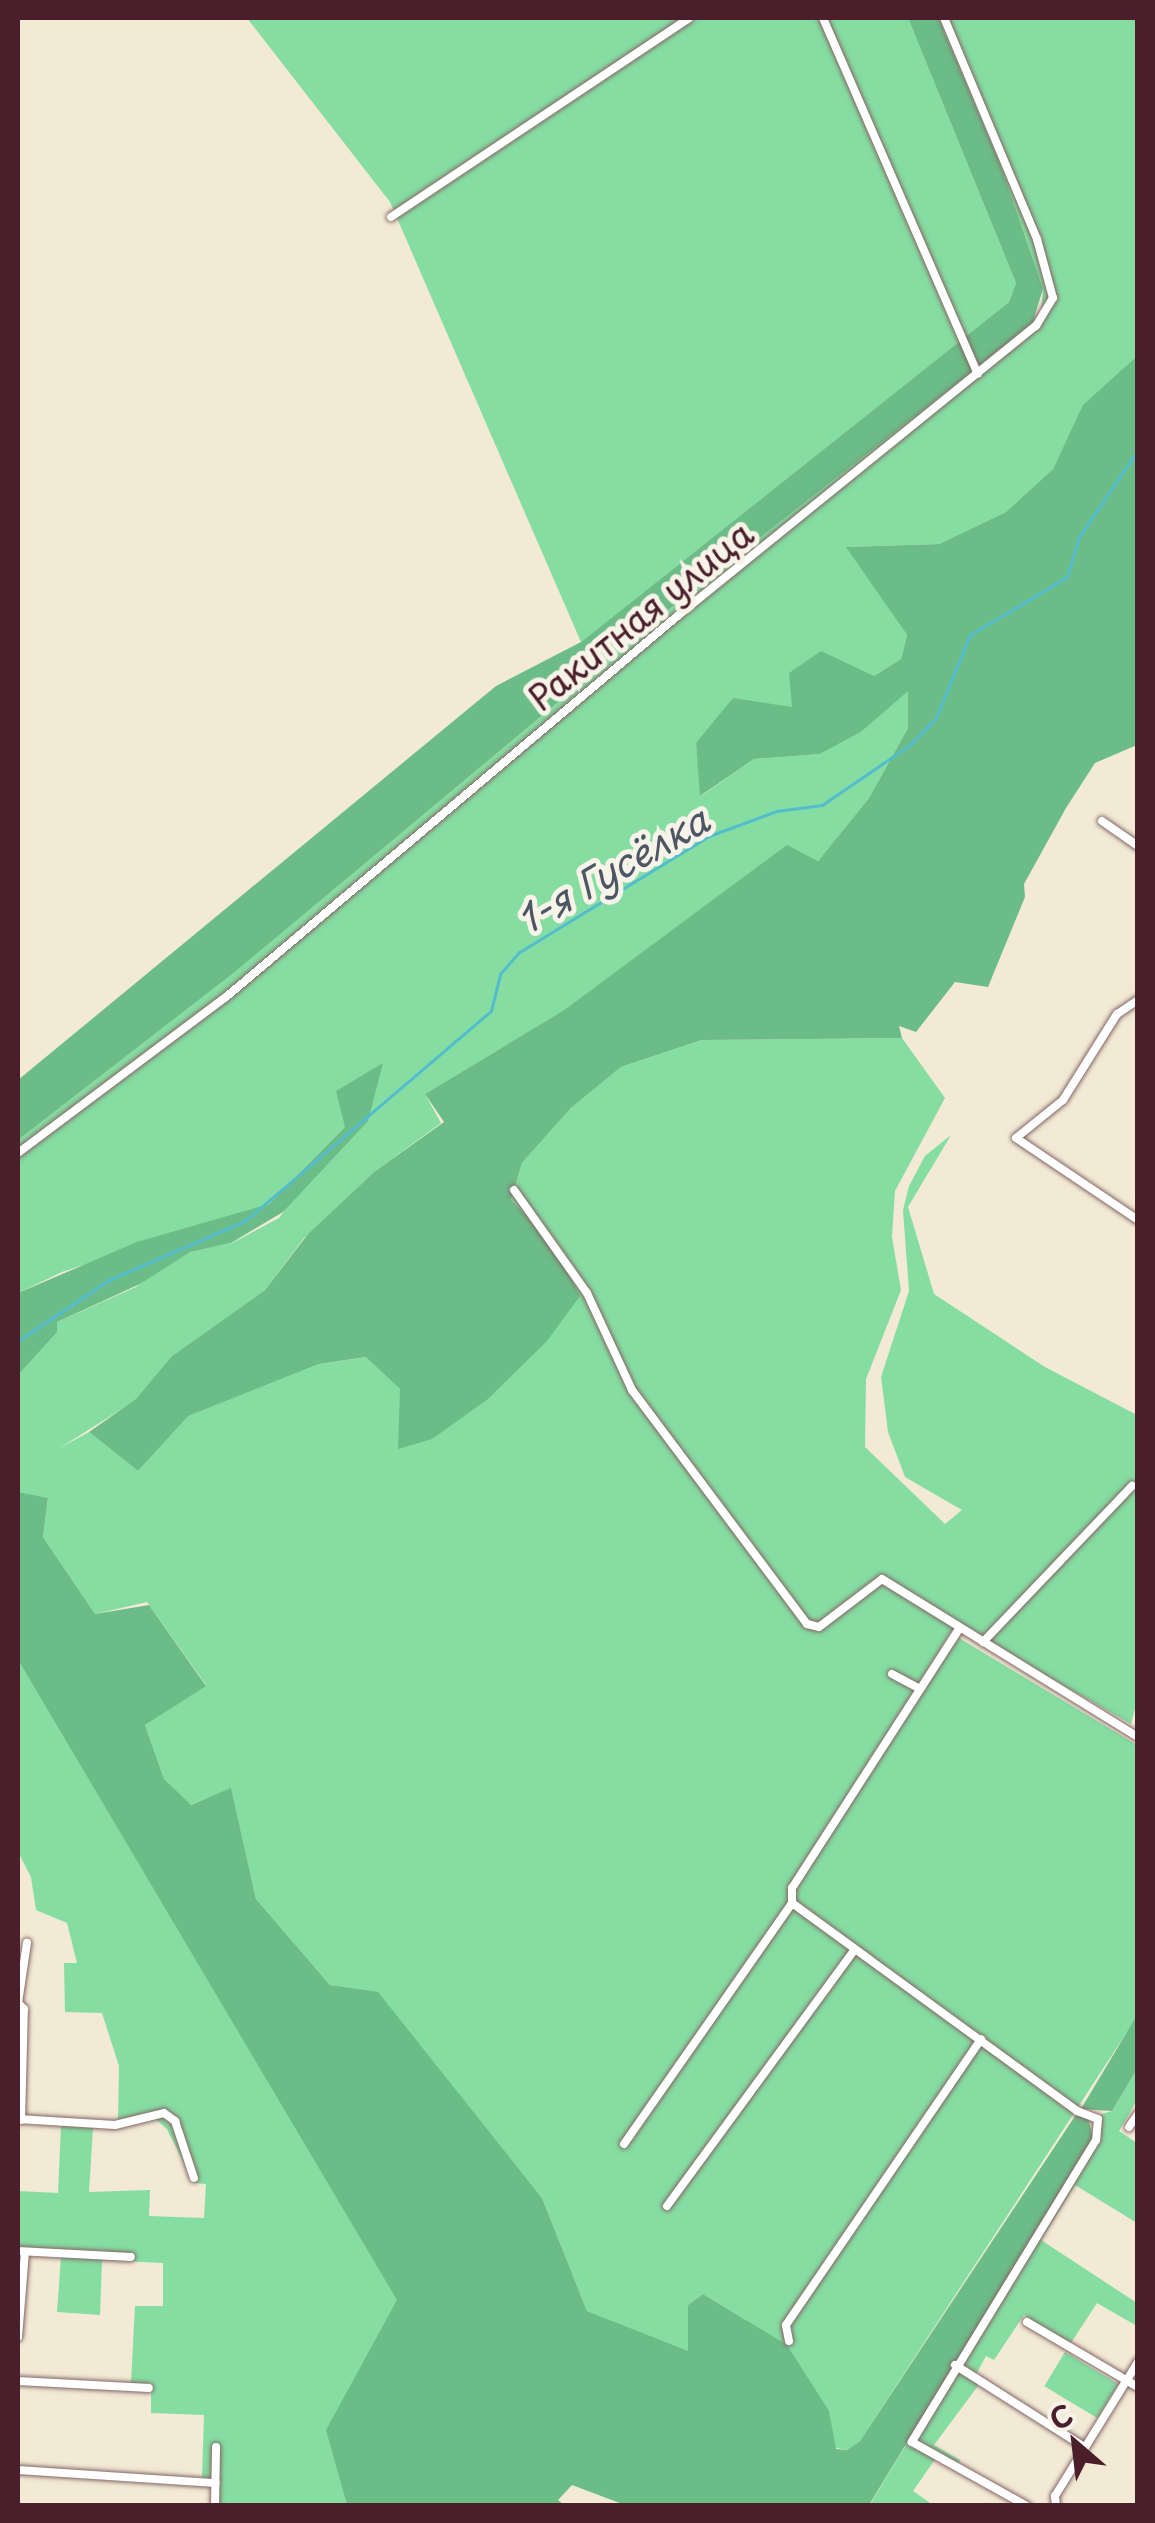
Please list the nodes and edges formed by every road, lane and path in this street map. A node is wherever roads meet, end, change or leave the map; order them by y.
1 (690, 18) edge
2 (823, 18) edge
3 (944, 18) edge
4 (391, 217) dead end
5 (978, 374) junction
6 (1102, 821) dead end
7 (1138, 846) edge
8 (1138, 1000) edge
9 (18, 1154) edge
10 (514, 1190) dead end
11 (1138, 1220) edge
12 (1132, 1486) dead end
13 (958, 1629) junction
14 (983, 1642) junction
15 (892, 1674) dead end
16 (920, 1689) junction
17 (1138, 1737) edge
18 (792, 1903) junction
19 (27, 1943) dead end
20 (855, 1948) junction
21 (981, 2040) junction
22 (1138, 2114) edge
23 (19, 2120) edge
24 (1129, 2127) dead end
25 (624, 2144) dead end
26 (194, 2178) dead end
27 (667, 2206) dead end
28 (21, 2252) edge
29 (131, 2258) dead end
30 (1027, 2322) dead end
31 (18, 2338) edge
32 (789, 2342) dead end
33 (1138, 2362) edge
34 (955, 2365) junction
35 (18, 2381) edge
36 (1126, 2382) junction
37 (1138, 2386) edge
38 (148, 2388) dead end
39 (216, 2447) dead end
40 (1084, 2447) junction
41 (18, 2470) edge
42 (216, 2483) junction
43 (214, 2506) edge
44 (1027, 2506) edge
45 (1056, 2506) edge

1 - 4 street
2 - 5 street
3 - 5 street, Ракитная улица
5 - 9 street, Ракитная улица
6 - 7 street
8 - 11 street
10 - 13 street
12 - 14 street
13 - 14 street
13 - 16 street
14 - 17 street
15 - 16 street
16 - 18 street
18 - 20 street
18 - 25 street
19 - 23 street
20 - 21 street
20 - 27 street
21 - 32 street
21 - 34 street
22 - 24 street
23 - 26 street
28 - 29 street
28 - 31 street
30 - 36 street
33 - 36 street
34 - 40 street
34 - 44 street
35 - 38 street
36 - 37 street
36 - 40 street
39 - 42 street
40 - 45 street
41 - 42 street
42 - 43 street

